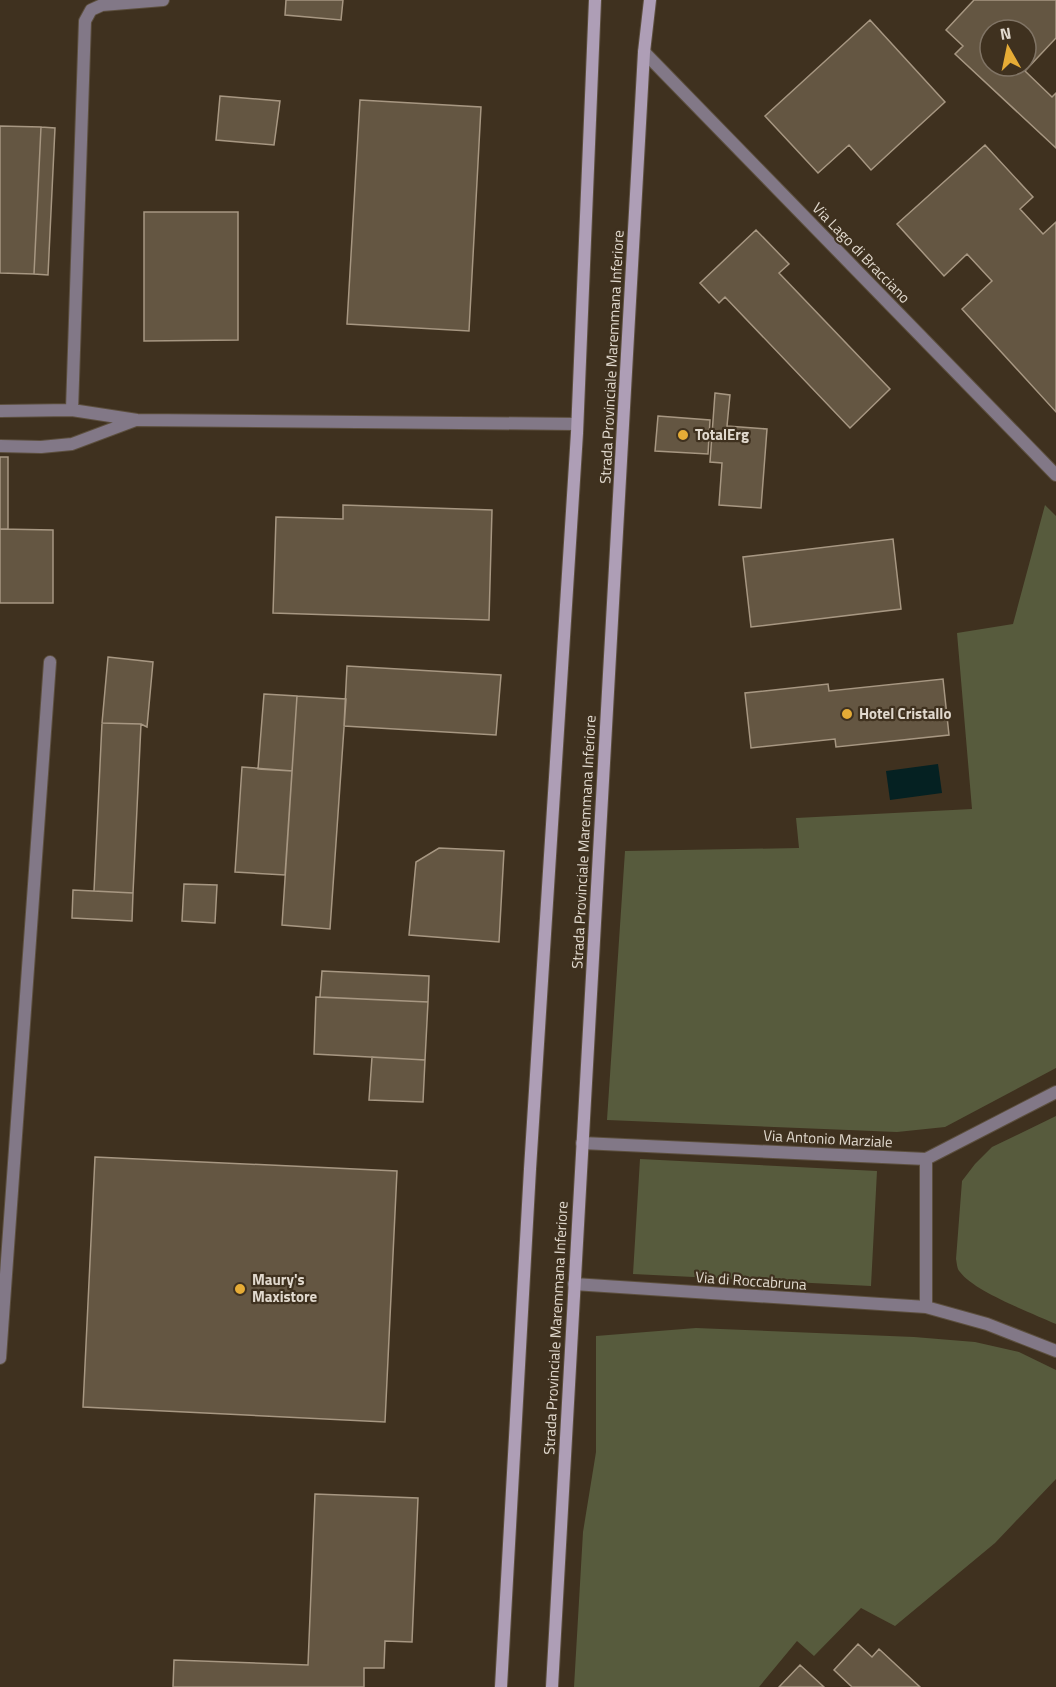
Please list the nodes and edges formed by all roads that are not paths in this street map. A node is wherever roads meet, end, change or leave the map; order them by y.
1 (163, 0) edge
2 (595, 0) edge
3 (650, 0) edge
4 (644, 52) junction
5 (72, 410) junction
6 (0, 411) edge
7 (137, 420) junction
8 (577, 424) junction
9 (0, 446) edge
10 (1056, 475) edge
11 (50, 662) dead end
12 (1056, 1092) edge
13 (582, 1143) junction
14 (926, 1159) junction
15 (574, 1284) junction
16 (926, 1307) junction
17 (1056, 1351) edge
18 (0, 1358) edge
19 (501, 1687) edge
20 (552, 1687) edge

1 - 5 street
2 - 8 main road, Strada Provinciale Maremmana Inferiore
3 - 4 main road, Strada Provinciale Maremmana Inferiore
4 - 10 street, Via Lago di Bracciano
4 - 13 main road, Strada Provinciale Maremmana Inferiore
5 - 6 street
5 - 7 street
7 - 8 street
7 - 9 street
8 - 19 main road, Strada Provinciale Maremmana Inferiore
11 - 18 street
12 - 14 street, Via Antonio Marziale
13 - 14 street, Via Antonio Marziale
13 - 15 main road, Strada Provinciale Maremmana Inferiore
14 - 16 street
15 - 16 street, Via di Roccabruna
15 - 20 main road, Strada Provinciale Maremmana Inferiore
16 - 17 street, Via di Roccabruna

